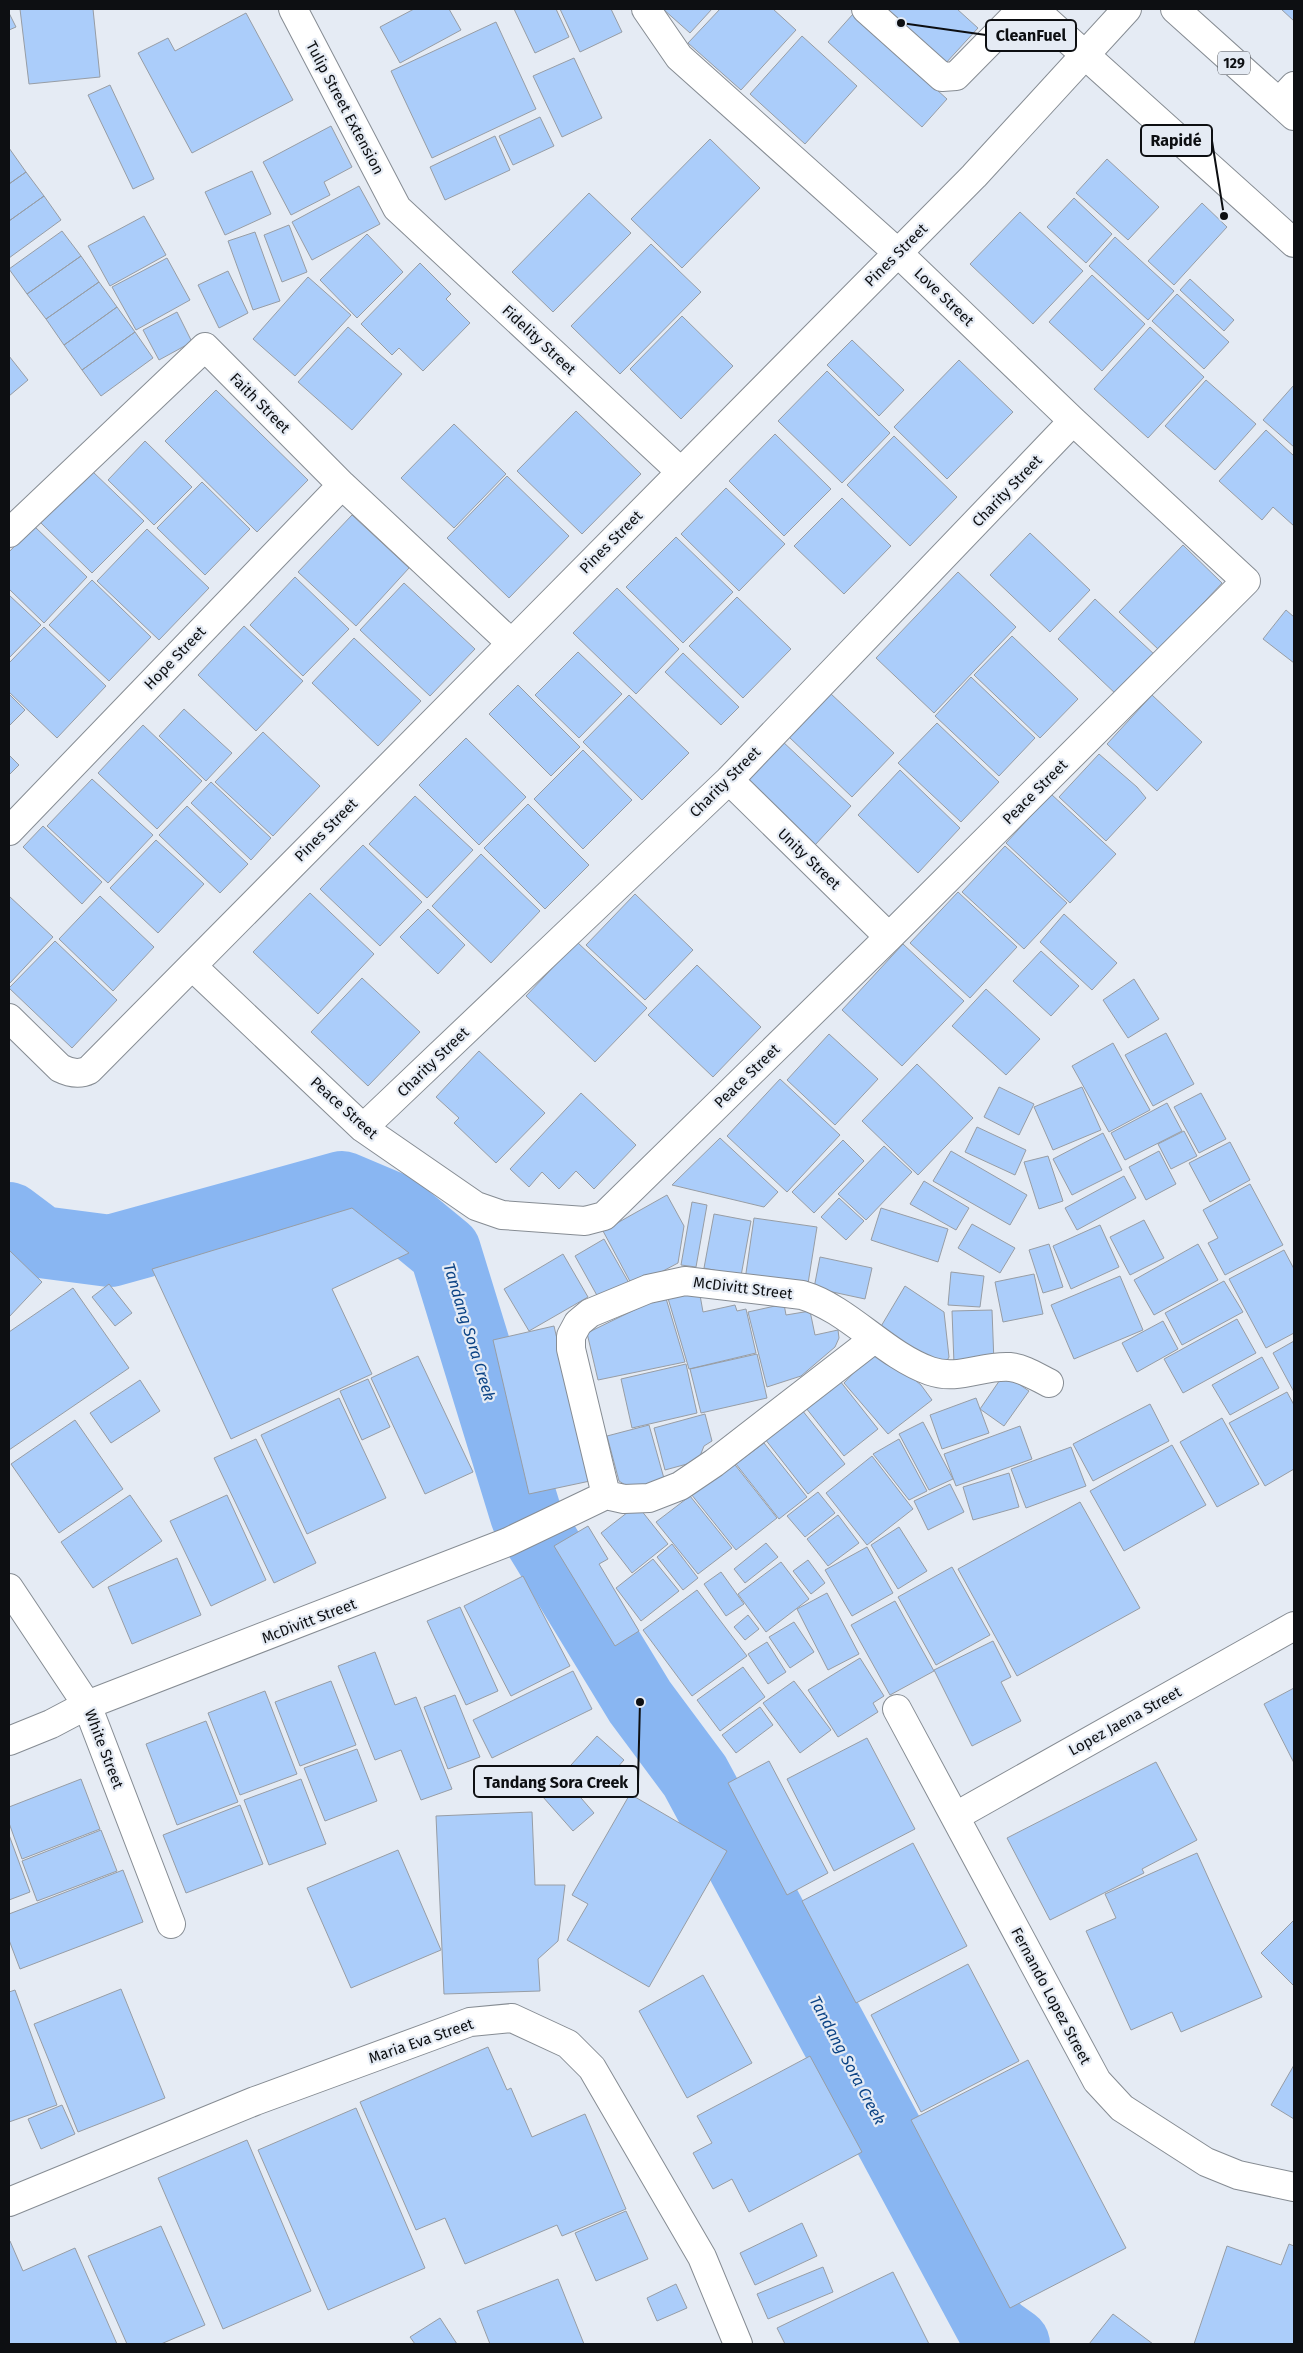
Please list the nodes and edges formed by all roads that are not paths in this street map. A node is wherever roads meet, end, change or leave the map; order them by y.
1 (293, 9) edge
2 (646, 9) edge
3 (866, 9) edge
4 (1022, 9) edge
5 (1034, 9) edge
6 (1127, 9) edge
7 (1175, 9) edge
8 (1084, 55) junction
9 (1289, 102) edge
10 (397, 208) joint
11 (1294, 243) edge
12 (898, 253) junction
13 (1073, 421) junction
14 (681, 472) junction
15 (342, 485) junction
16 (9, 533) edge
17 (1246, 581) joint
18 (511, 643) junction
19 (729, 780) junction
20 (9, 831) edge
21 (889, 937) junction
22 (192, 966) junction
23 (9, 1018) edge
24 (363, 1128) junction
25 (874, 1339) junction
26 (1049, 1383) dead end
27 (606, 1496) junction
28 (9, 1588) edge
29 (1294, 1626) edge
30 (87, 1705) junction
31 (897, 1709) dead end
32 (9, 1741) edge
33 (956, 1816) junction
34 (171, 1924) dead end
35 (1294, 2187) edge
36 (9, 2202) edge
37 (738, 2344) edge

1 - 10 street, Tulip Street Extension
2 - 12 street, Love Street
3 - 4 street
5 - 8 street
6 - 8 street, Pines Street
7 - 9 street, 129
8 - 11 street
8 - 12 street, Pines Street
10 - 14 street, Fidelity Street
12 - 13 street, Love Street
12 - 14 street, Pines Street
13 - 17 street, Love Street
13 - 19 street, Charity Street
14 - 18 street, Pines Street
15 - 16 street, Faith Street
15 - 18 street, Faith Street
15 - 20 street, Hope Street
17 - 21 street, Peace Street
18 - 22 street, Pines Street
19 - 21 street, Unity Street
19 - 24 street, Charity Street
21 - 24 street, Peace Street
22 - 23 street, Pines Street
22 - 24 street, Peace Street
25 - 26 street, McDivitt Street
25 - 27 street
25 - 27 street, McDivitt Street
27 - 30 street, McDivitt Street
28 - 30 street, White Street
29 - 33 street, Lopez Jaena Street
30 - 32 street, McDivitt Street
30 - 34 street, White Street
31 - 33 street, Fernando Lopez Street
33 - 35 street, Fernando Lopez Street
36 - 37 street, Maria Eva Street

